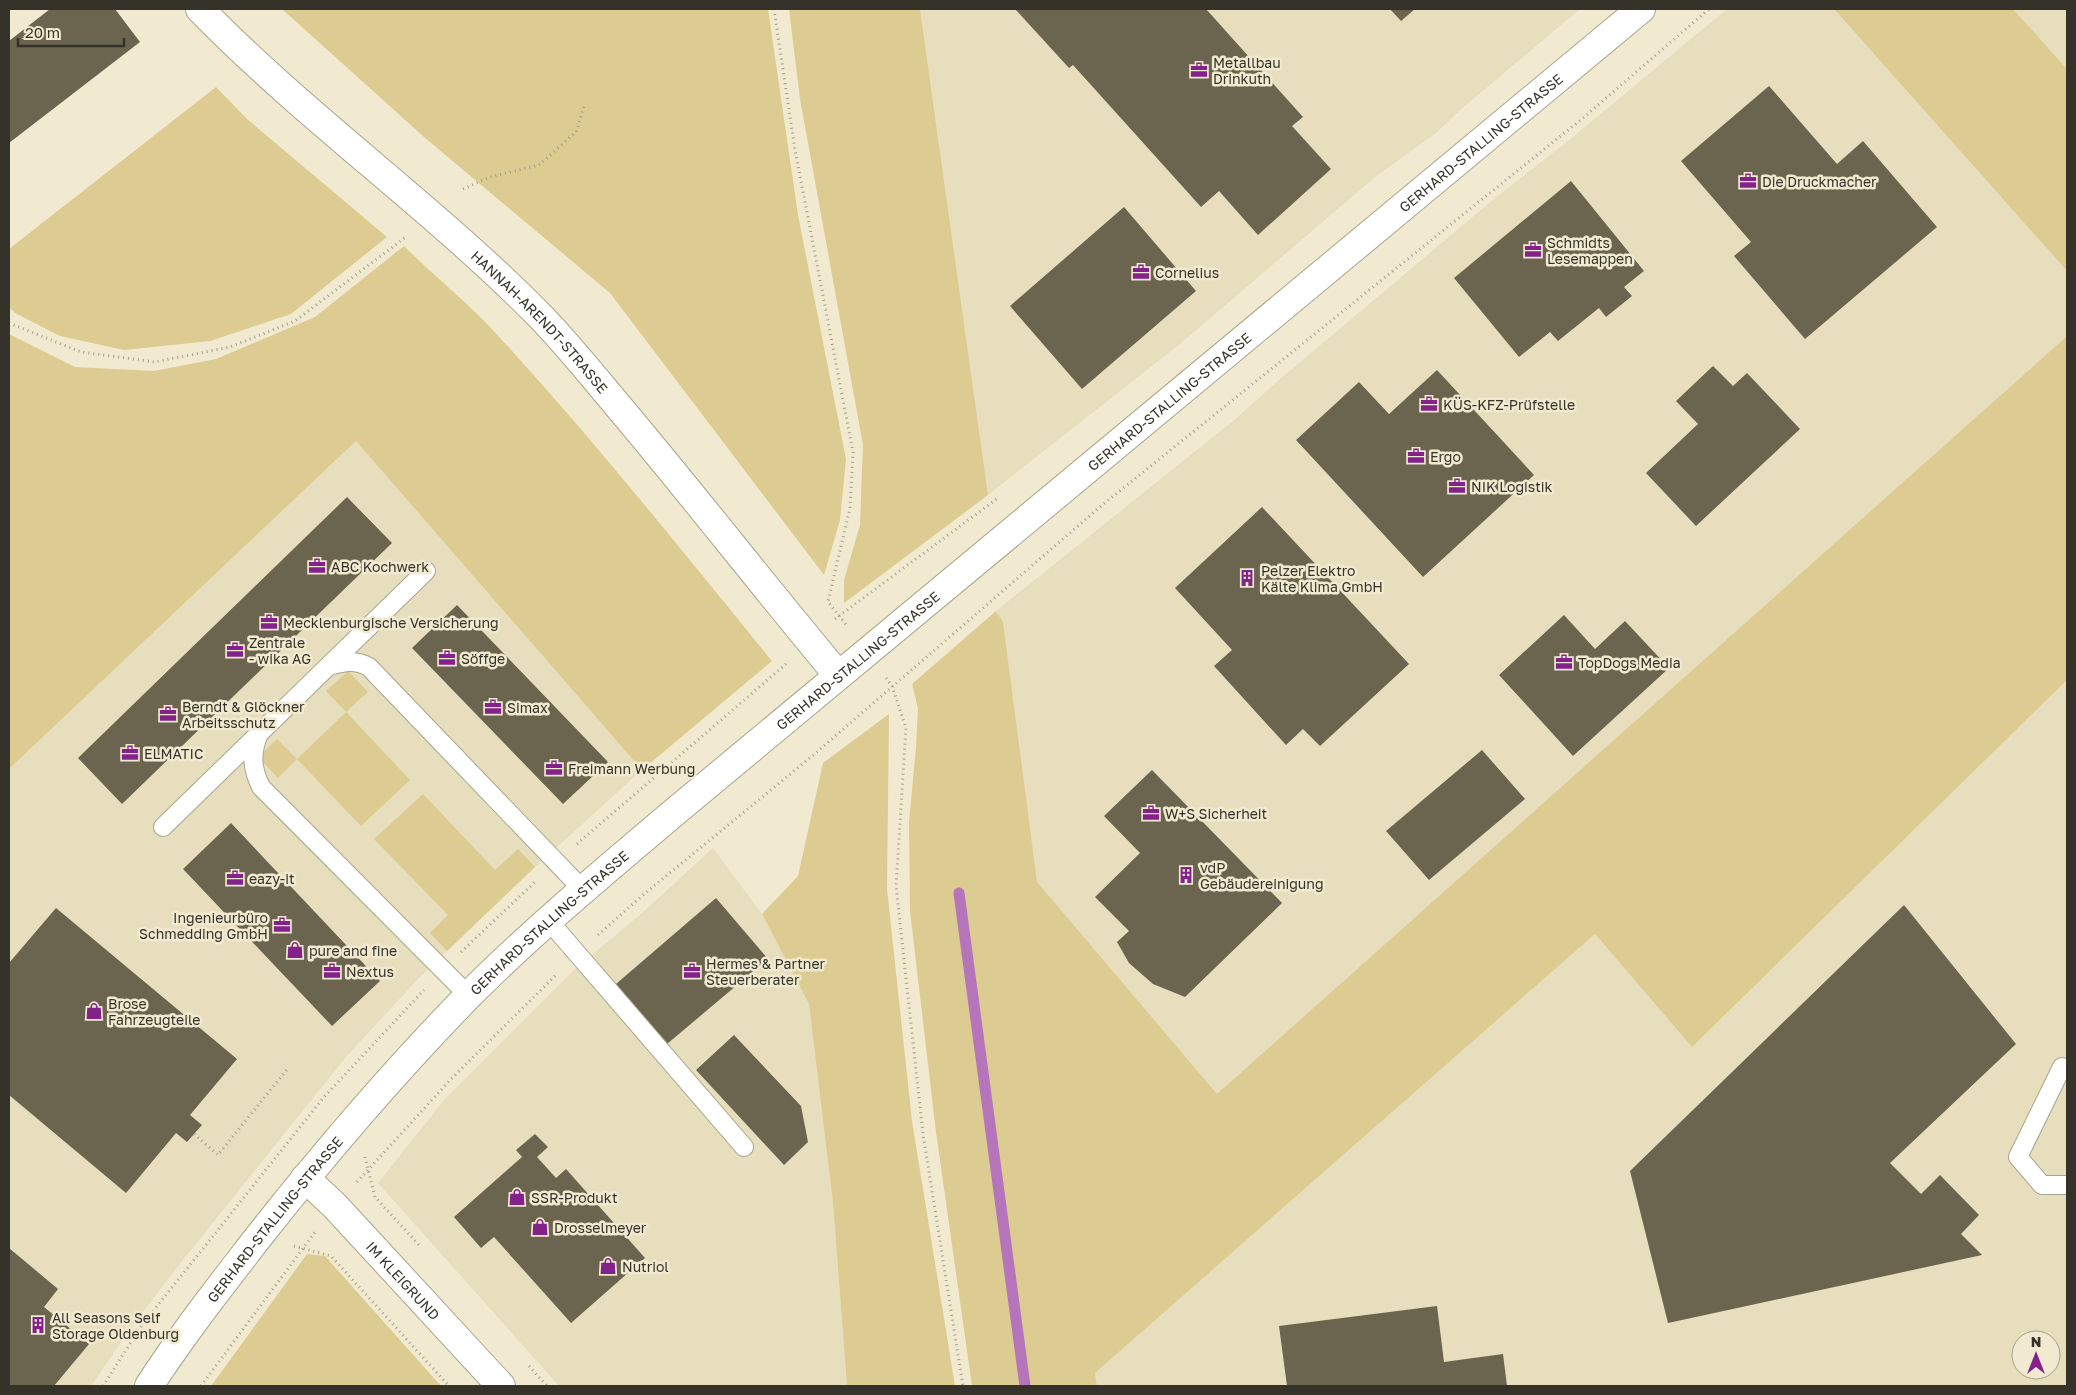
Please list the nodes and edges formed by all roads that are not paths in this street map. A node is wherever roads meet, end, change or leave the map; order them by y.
1 (200, 9) edge
2 (1641, 9) edge
3 (426, 571) dead end
4 (329, 666) junction
5 (838, 675) junction
6 (258, 736) junction
7 (162, 827) dead end
8 (583, 890) junction
9 (549, 921) junction
10 (469, 996) junction
11 (2062, 1067) dead end
12 (744, 1147) dead end
13 (305, 1178) junction
14 (2067, 1185) edge
15 (149, 1386) edge
16 (501, 1386) edge

1 - 5 street, HANNAH-ARENDT-STRASSE
2 - 5 street, GERHARD-STALLING-STRASSE
3 - 4 lane
4 - 6 lane
4 - 8 lane
5 - 8 street, GERHARD-STALLING-STRASSE
6 - 7 lane
6 - 10 lane
8 - 9 street, GERHARD-STALLING-STRASSE
9 - 10 street, GERHARD-STALLING-STRASSE
9 - 12 lane
10 - 13 street, GERHARD-STALLING-STRASSE
11 - 14 lane
13 - 15 street, GERHARD-STALLING-STRASSE
13 - 16 street, IM KLEIGRUND

